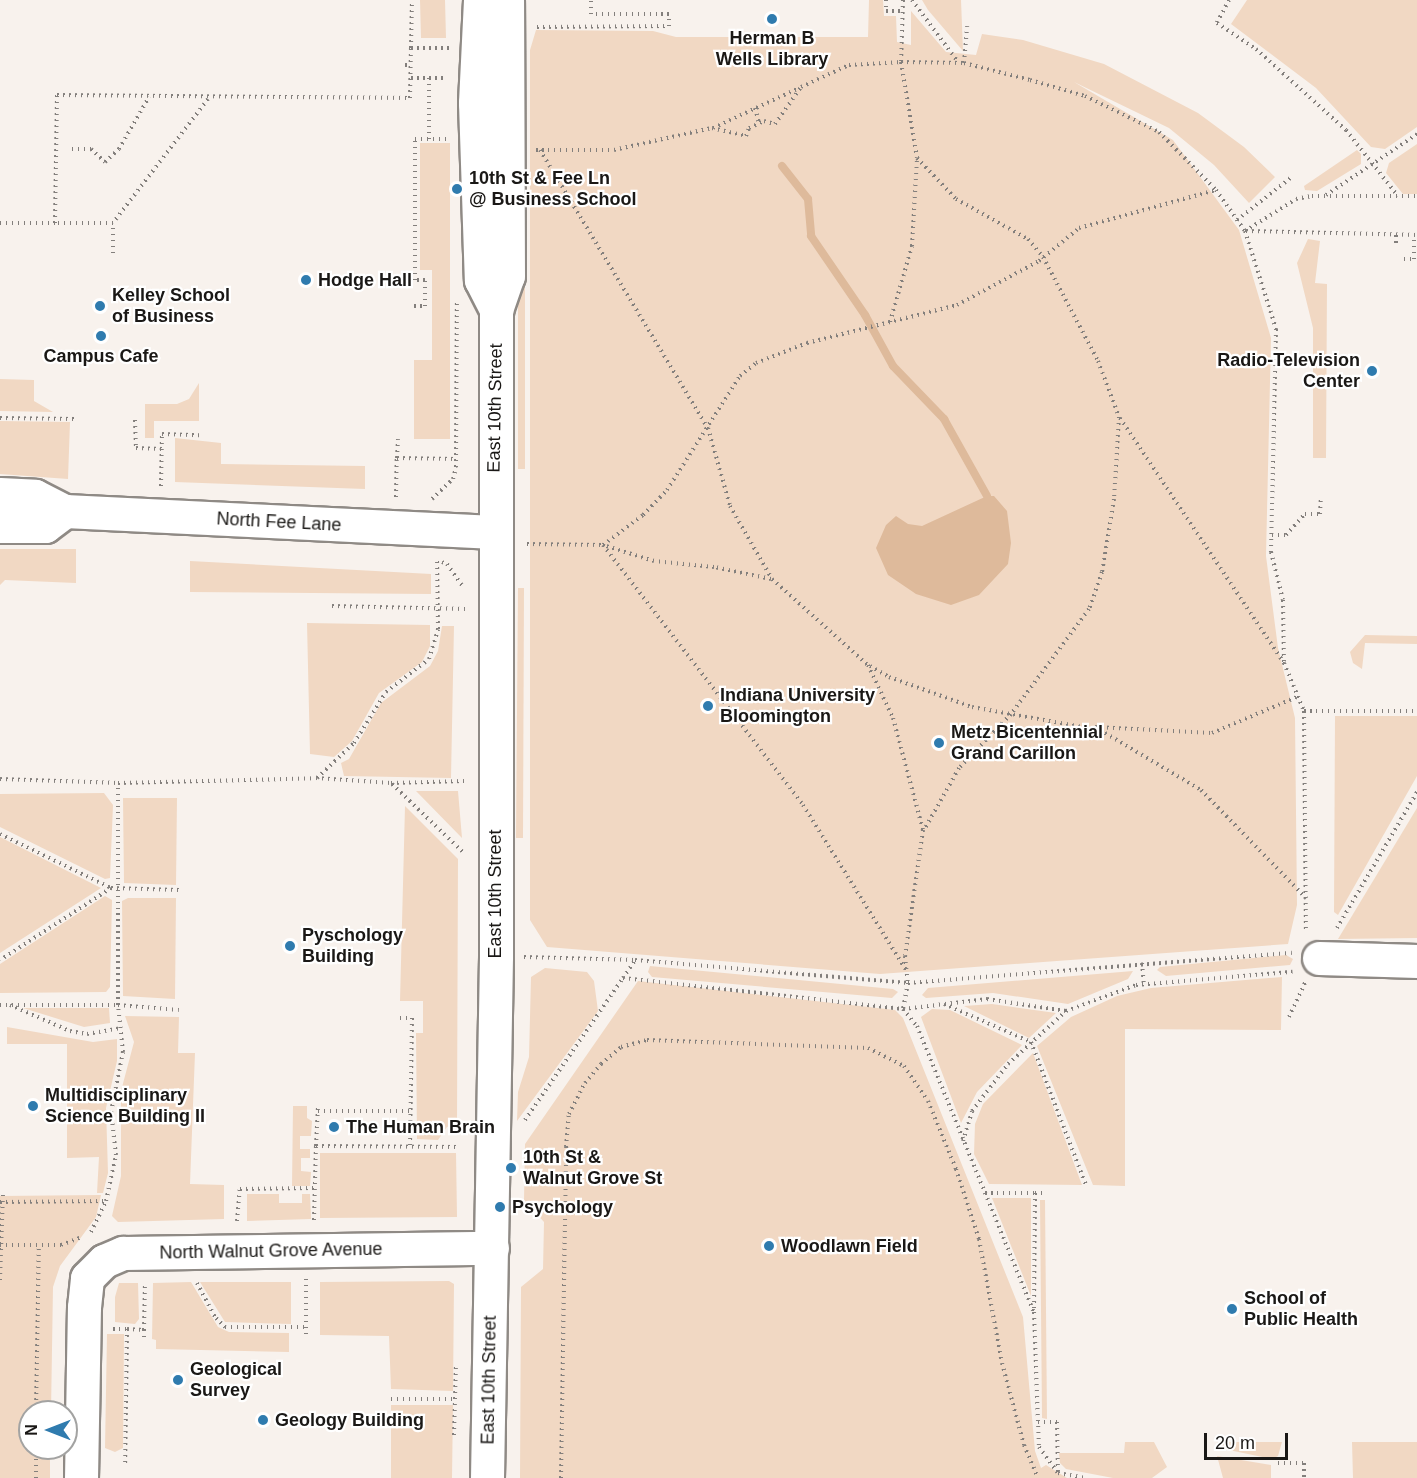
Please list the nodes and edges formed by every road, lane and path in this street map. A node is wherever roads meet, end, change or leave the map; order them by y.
1 (412, 0) edge
2 (480, 0) edge
3 (507, 0) edge
4 (591, 0) edge
5 (886, 0) edge
6 (903, 0) edge
7 (912, 0) edge
8 (1229, 0) edge
9 (902, 11) junction
10 (967, 26) dead end
11 (532, 27) dead end
12 (411, 48) junction
13 (456, 48) dead end
14 (901, 62) junction
15 (962, 63) junction
16 (405, 65) dead end
17 (411, 65) junction
18 (411, 78) junction
19 (429, 78) junction
20 (458, 78) dead end
21 (801, 87) junction
22 (148, 97) junction
23 (208, 99) junction
24 (755, 108) junction
25 (759, 123) junction
26 (712, 128) junction
27 (1417, 134) edge
28 (429, 139) junction
29 (457, 140) dead end
30 (526, 148) dead end
31 (72, 149) dead end
32 (540, 150) junction
33 (917, 158) junction
34 (1374, 163) junction
35 (1293, 176) dead end
36 (1216, 190) junction
37 (1325, 196) junction
38 (1398, 196) junction
39 (1417, 196) edge
40 (1238, 220) junction
41 (0, 223) edge
42 (55, 223) junction
43 (113, 223) junction
44 (1245, 231) junction
45 (1396, 235) junction
46 (1416, 235) edge
47 (1396, 246) dead end
48 (113, 253) dead end
49 (1043, 257) junction
50 (1404, 259) dead end
51 (457, 293) dead end
52 (414, 306) dead end
53 (496, 310) junction
54 (890, 322) junction
55 (1119, 417) junction
56 (0, 418) edge
57 (75, 419) dead end
58 (135, 420) dead end
59 (708, 428) junction
60 (199, 435) dead end
61 (398, 439) dead end
62 (162, 449) junction
63 (397, 458) junction
64 (456, 459) junction
65 (161, 479) dead end
66 (152, 488) dead end
67 (172, 488) dead end
68 (396, 489) dead end
69 (0, 494) edge
70 (1321, 496) dead end
71 (385, 498) dead end
72 (408, 500) dead end
73 (426, 500) dead end
74 (65, 511) junction
75 (0, 526) edge
76 (494, 532) junction
77 (1272, 535) junction
78 (526, 544) dead end
79 (603, 545) junction
80 (425, 560) dead end
81 (437, 561) junction
82 (772, 579) junction
83 (465, 594) dead end
84 (465, 601) dead end
85 (332, 606) dead end
86 (437, 608) junction
87 (465, 609) junction
88 (465, 620) dead end
89 (1284, 663) junction
90 (868, 665) junction
91 (1299, 696) junction
92 (1304, 711) junction
93 (1417, 711) edge
94 (1011, 714) junction
95 (1082, 727) junction
96 (464, 769) dead end
97 (316, 778) junction
98 (0, 779) edge
99 (464, 780) junction
100 (118, 783) junction
101 (391, 783) junction
102 (464, 792) dead end
103 (1417, 792) edge
104 (923, 830) junction
105 (0, 834) edge
106 (463, 840) dead end
107 (463, 852) junction
108 (463, 863) dead end
109 (111, 888) junction
110 (117, 890) junction
111 (179, 890) dead end
112 (1306, 899) junction
113 (524, 957) dead end
114 (0, 960) edge
115 (634, 960) junction
116 (1308, 960) junction
117 (1417, 961) edge
118 (1142, 963) junction
119 (908, 974) junction
120 (623, 978) junction
121 (909, 983) junction
122 (1144, 985) junction
123 (944, 1004) junction
124 (0, 1005) edge
125 (9, 1005) junction
126 (118, 1005) junction
127 (903, 1009) junction
128 (179, 1010) dead end
129 (1066, 1011) junction
130 (1289, 1017) dead end
131 (400, 1018) dead end
132 (120, 1028) junction
133 (1031, 1042) junction
134 (410, 1111) junction
135 (519, 1129) dead end
136 (460, 1136) dead end
137 (963, 1141) junction
138 (410, 1145) junction
139 (316, 1146) junction
140 (460, 1147) junction
141 (460, 1158) dead end
142 (1086, 1185) dead end
143 (314, 1188) junction
144 (1035, 1192) junction
145 (1046, 1192) dead end
146 (984, 1193) junction
147 (3, 1194) dead end
148 (106, 1200) junction
149 (1, 1202) edge
150 (237, 1218) dead end
151 (314, 1227) dead end
152 (1, 1245) edge
153 (39, 1245) junction
154 (492, 1248) junction
155 (206, 1278) dead end
156 (136, 1279) dead end
157 (145, 1279) junction
158 (155, 1279) dead end
159 (295, 1279) dead end
160 (318, 1279) dead end
161 (0, 1280) edge
162 (306, 1285) dead end
163 (1034, 1312) junction
164 (97, 1313) junction
165 (306, 1327) junction
166 (127, 1329) junction
167 (144, 1330) junction
168 (306, 1335) dead end
169 (144, 1340) dead end
170 (456, 1355) dead end
171 (391, 1399) dead end
172 (455, 1399) junction
173 (36, 1400) edge
174 (1038, 1422) junction
175 (454, 1444) dead end
176 (36, 1460) edge
177 (1278, 1463) dead end
178 (125, 1465) dead end
179 (1058, 1473) junction
180 (36, 1478) edge
181 (81, 1478) edge
182 (487, 1478) edge
183 (561, 1478) edge
184 (1038, 1478) edge
185 (1086, 1478) edge
186 (1304, 1478) edge

1 - 12 path
2 - 53 street, East 10th Street
3 - 53 street, East 10th Street
4 - 11 path
5 - 9 path
6 - 9 path
7 - 15 path
8 - 34 path
9 - 14 path
10 - 15 path
12 - 13 path
12 - 17 path
14 - 15 path
14 - 21 path
14 - 33 path
15 - 36 path
16 - 17 path
17 - 18 path
18 - 19 path
18 - 23 path
19 - 20 path
19 - 28 path
21 - 24 path
21 - 25 path
22 - 23 path
22 - 31 path
22 - 42 path
23 - 43 path
24 - 25 path
24 - 26 path
25 - 26 path
26 - 32 path
27 - 34 path
28 - 29 path
28 - 52 path
30 - 32 path
32 - 59 path
33 - 49 path
33 - 54 path
34 - 37 path
34 - 38 path
35 - 40 path
36 - 40 path
36 - 49 path
37 - 38 path
37 - 44 path
38 - 39 path
40 - 44 path
41 - 42 path
42 - 43 path
43 - 48 path
44 - 45 path
44 - 77 path
45 - 46 path
45 - 47 path
46 - 50 path
49 - 54 path
49 - 55 path
51 - 64 path
53 - 76 street, East 10th Street
54 - 59 path
55 - 89 path
55 - 94 path
56 - 57 path
58 - 62 path
59 - 79 path
59 - 82 path
60 - 62 path
61 - 63 path
62 - 65 path
63 - 64 path
63 - 68 path
64 - 73 path
66 - 67 path
69 - 74 street, North Fee Lane
70 - 77 path
71 - 72 path
74 - 75 street
74 - 76 street, North Fee Lane
76 - 154 street, East 10th Street
77 - 89 path
78 - 79 path
79 - 82 path
79 - 119 path
80 - 81 path
81 - 83 path
81 - 86 path
82 - 90 path
84 - 87 path
85 - 86 path
86 - 87 path
86 - 97 path
87 - 88 path
89 - 91 path
90 - 94 path
90 - 104 path
91 - 92 path
91 - 95 path
92 - 93 path
92 - 112 path
94 - 95 path
94 - 104 path
95 - 112 path
96 - 99 path
97 - 100 path
97 - 101 path
98 - 100 path
99 - 101 path
99 - 102 path
100 - 110 path
101 - 107 path
103 - 116 path
104 - 119 path
105 - 109 path
106 - 107 path
107 - 108 path
109 - 110 path
109 - 114 path
110 - 111 path
110 - 126 path
112 - 116 path
113 - 115 path
115 - 120 path
115 - 121 path
116 - 117 street
116 - 118 path
116 - 122 path
116 - 130 path
118 - 121 path
118 - 122 path
119 - 121 path
120 - 127 path
120 - 135 path
121 - 127 path
122 - 129 path
123 - 127 path
123 - 129 path
123 - 133 path
124 - 125 path
125 - 126 path
125 - 132 path
126 - 128 path
126 - 132 path
127 - 137 path
129 - 133 path
131 - 134 path
132 - 148 path
133 - 137 path
133 - 142 path
134 - 138 path
134 - 139 path
136 - 140 path
137 - 146 path
138 - 139 path
138 - 140 path
139 - 143 path
140 - 141 path
143 - 150 path
143 - 151 path
144 - 145 path
144 - 146 path
144 - 163 path
146 - 163 path
147 - 149 path
148 - 149 path
148 - 153 path
149 - 152 path
152 - 153 path
152 - 161 path
153 - 173 path
154 - 164 street, North Walnut Grove Avenue
154 - 182 street, East 10th Street
155 - 165 path
156 - 157 path
157 - 158 path
157 - 167 path
159 - 160 path
162 - 165 path
163 - 174 path
164 - 166 path
164 - 181 street, North Walnut Grove Avenue
165 - 168 path
166 - 167 path
166 - 178 path
167 - 169 path
170 - 172 path
171 - 172 path
172 - 175 path
174 - 179 path
174 - 179 path
176 - 180 path
177 - 186 path
179 - 185 path
183 - 184 path

